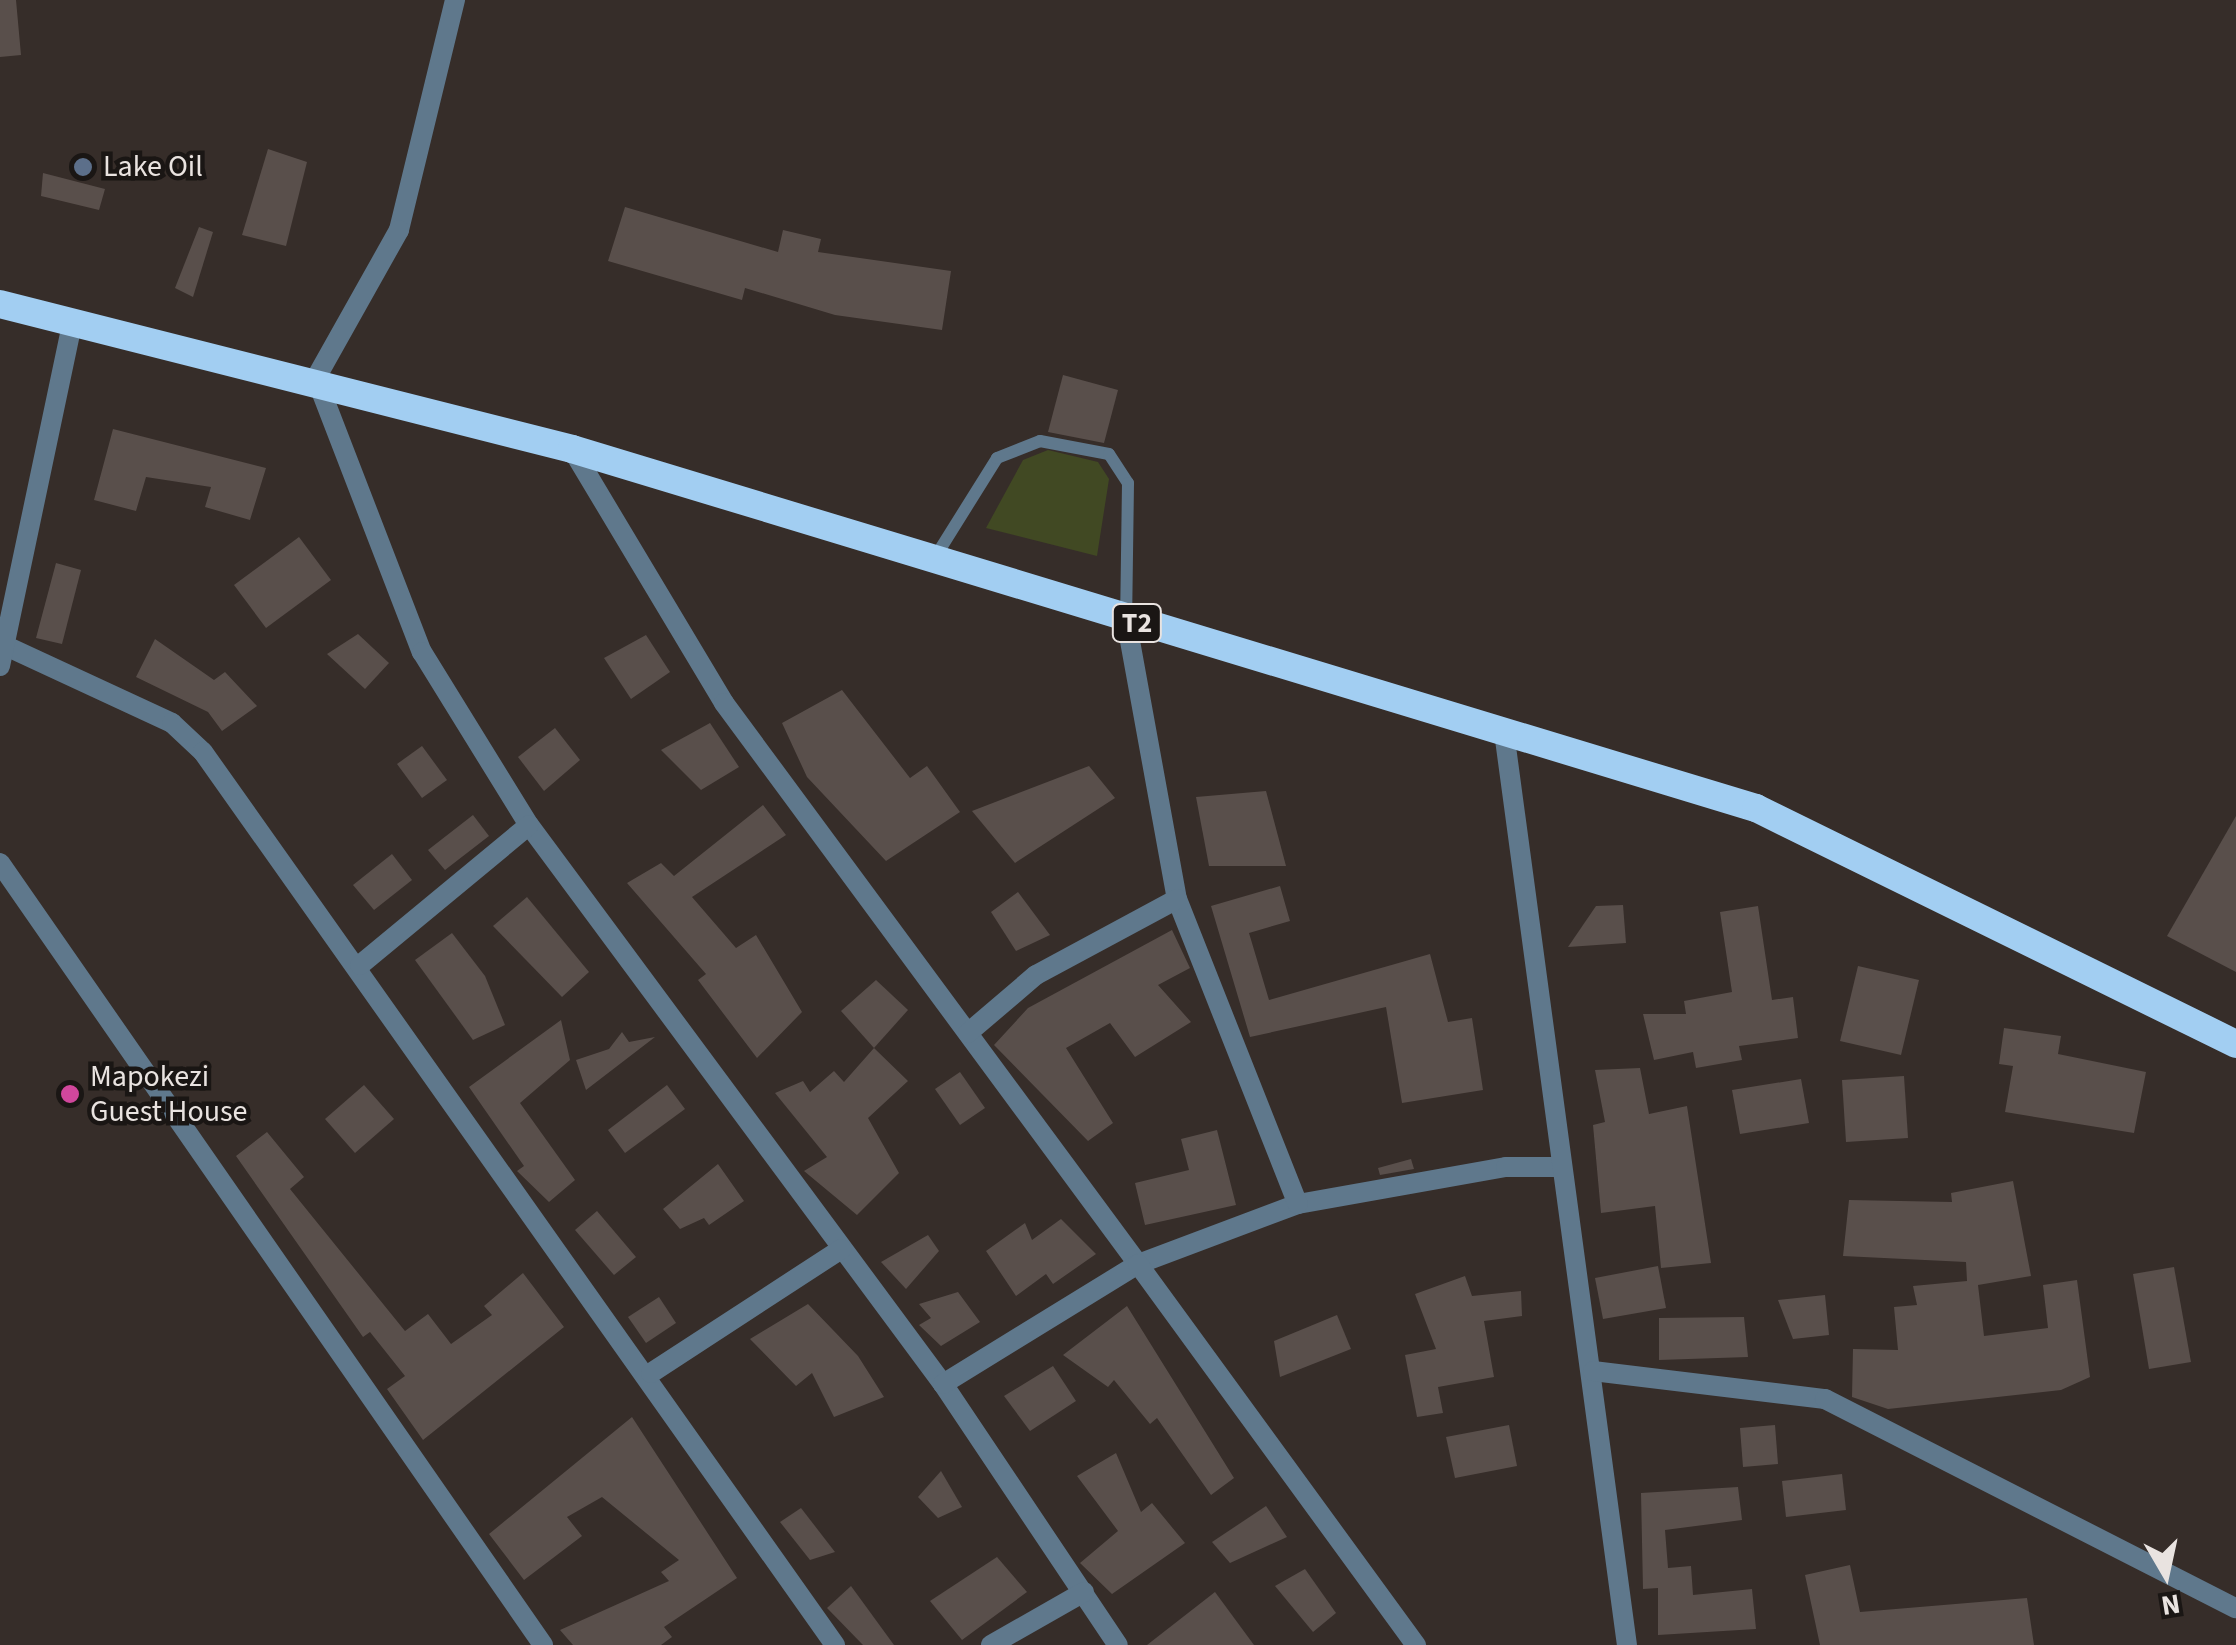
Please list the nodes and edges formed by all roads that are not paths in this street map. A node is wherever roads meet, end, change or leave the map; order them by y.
1 (455, 0) edge
2 (0, 304) edge
3 (72, 322) junction
4 (316, 378) junction
5 (572, 449) junction
6 (933, 561) junction
7 (1126, 619) junction
8 (2, 656) edge
9 (1504, 732) junction
10 (529, 825) junction
11 (0, 863) edge
12 (1176, 899) junction
13 (360, 964) junction
14 (968, 1034) junction
15 (2236, 1044) edge
16 (1561, 1167) junction
17 (1298, 1204) junction
18 (841, 1249) junction
19 (1138, 1264) junction
20 (1593, 1371) junction
21 (650, 1374) junction
22 (942, 1384) junction
23 (1084, 1592) junction
24 (2236, 1608) edge
25 (543, 1645) edge
26 (834, 1645) edge
27 (991, 1645) edge
28 (1118, 1645) edge
29 (1416, 1645) edge
30 (1626, 1645) edge

1 - 4 street
2 - 3 highway, T2
3 - 4 highway, T2
3 - 8 street
4 - 5 highway, T2
4 - 10 street
5 - 6 highway, T2
5 - 14 street
6 - 7 highway, T2
6 - 7 lane
7 - 9 highway, T2
7 - 12 street
8 - 13 street
9 - 15 highway, T2
9 - 16 street
10 - 13 street
10 - 18 street
11 - 25 street
12 - 14 street
12 - 17 street
13 - 21 street
14 - 19 street
16 - 17 street
16 - 20 street
17 - 19 street
18 - 21 street
18 - 22 street
19 - 22 street
19 - 29 street
20 - 24 street
20 - 30 street
21 - 26 street
22 - 23 street
23 - 27 street
23 - 28 street

